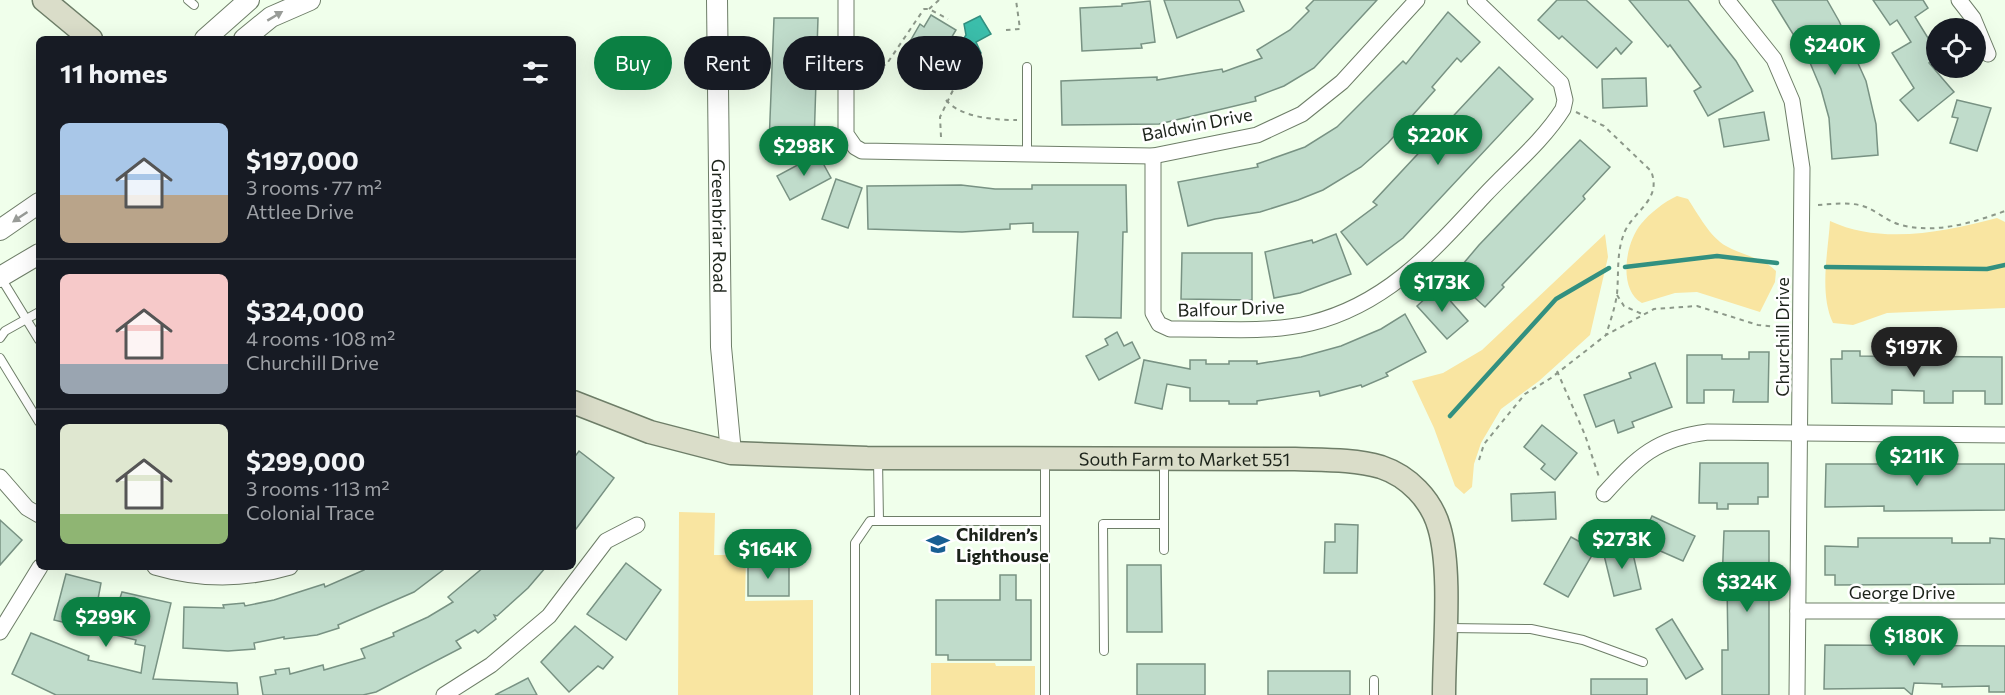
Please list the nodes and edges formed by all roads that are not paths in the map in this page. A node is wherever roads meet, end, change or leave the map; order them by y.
1 (44, 0) edge
2 (249, 0) edge
3 (310, 0) edge
4 (717, 0) edge
5 (846, 0) edge
6 (1417, 0) edge
7 (1475, 0) edge
8 (1727, 0) edge
9 (1959, 0) edge
10 (87, 36) edge
11 (208, 36) edge
12 (248, 36) edge
13 (1988, 54) dead end
14 (1027, 67) dead end
15 (1027, 155) junction
16 (1153, 156) junction
17 (36, 205) edge
18 (0, 230) edge
19 (36, 256) edge
20 (0, 277) edge
21 (36, 314) edge
22 (27, 320) junction
23 (36, 335) edge
24 (0, 338) edge
25 (0, 358) edge
26 (576, 403) edge
27 (36, 417) edge
28 (1801, 434) junction
29 (2005, 435) edge
30 (730, 453) junction
31 (878, 458) junction
32 (1045, 459) junction
33 (1164, 459) junction
34 (0, 477) edge
35 (1604, 495) road end
36 (36, 513) edge
37 (879, 521) junction
38 (1045, 521) junction
39 (1164, 524) junction
40 (637, 525) dead end
41 (1164, 550) dead end
42 (38, 570) edge
43 (173, 570) edge
44 (280, 570) edge
45 (1798, 611) junction
46 (2005, 611) edge
47 (1445, 628) junction
48 (0, 632) edge
49 (1104, 651) dead end
50 (1643, 662) dead end
51 (1374, 680) dead end
52 (448, 694) edge
53 (855, 695) edge
54 (1045, 695) edge
55 (1374, 695) edge
56 (1444, 695) edge
57 (1797, 695) edge

1 - 10 main road
2 - 11 street
12 -> 3 street
4 - 30 street, Greenbriar Road
5 - 15 street, Baldwin Drive
6 - 16 street, Baldwin Drive
7 - 16 street, Balfour Drive
8 - 28 street, Churchill Drive
9 - 13 street
14 - 15 lane
15 - 16 street, Baldwin Drive
17 -> 18 street
19 - 20 street
20 - 22 lane
21 - 22 lane
22 - 23 lane
22 - 24 lane
25 - 27 lane
26 - 30 main road, South Farm to Market 551
28 - 29 street
28 - 35 street
28 - 45 street, Churchill Drive
30 - 31 main road, South Farm to Market 551
31 - 32 main road, South Farm to Market 551
31 - 37 lane
32 - 33 main road, South Farm to Market 551
32 - 38 lane
33 - 39 lane
33 - 47 main road, South Farm to Market 551
34 - 36 street
37 - 38 lane
37 - 53 lane
38 - 54 lane
39 - 41 lane
39 - 49 lane
40 - 52 street
42 - 48 street
43 - 44 street
45 - 46 street, George Drive
45 - 57 street, Churchill Drive
47 - 50 lane
47 - 56 main road, South Farm to Market 551
51 - 55 lane

